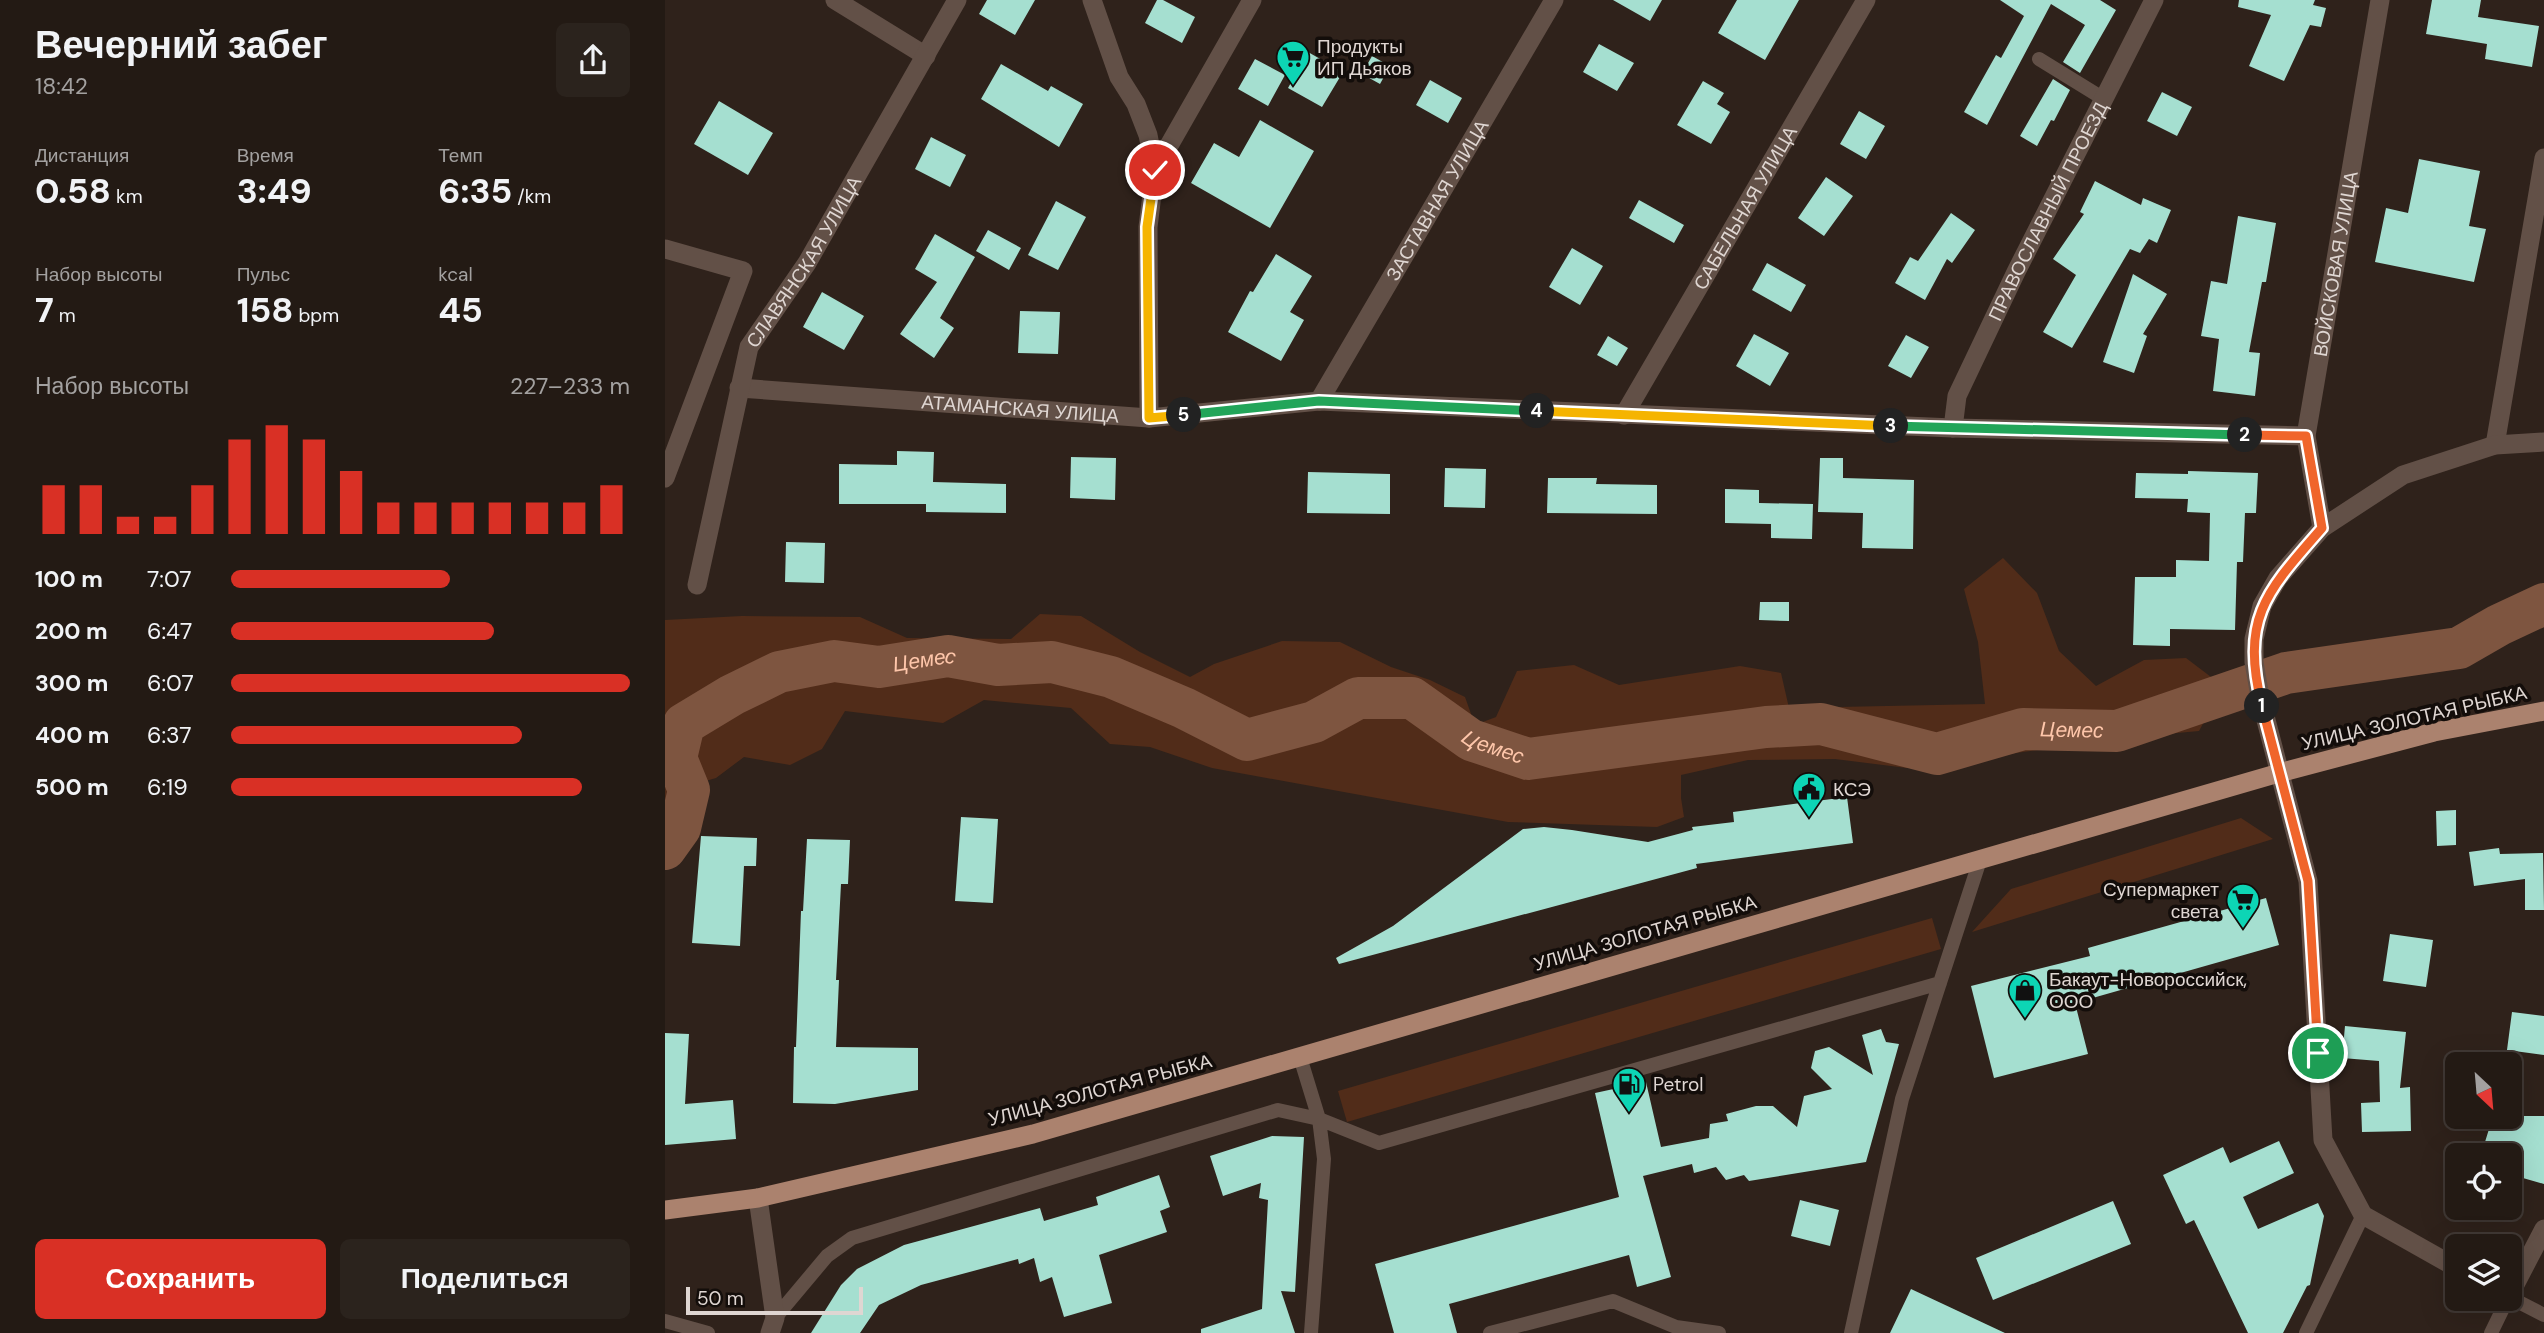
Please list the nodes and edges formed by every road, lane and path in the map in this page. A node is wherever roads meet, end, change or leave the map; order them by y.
1 (835, 0) edge
2 (957, 0) edge
3 (1092, 0) edge
4 (1252, 0) edge
5 (1554, 0) edge
6 (1867, 0) edge
7 (2154, 0) edge
8 (2380, 0) edge
9 (926, 56) junction
10 (2039, 59) dead end
11 (2104, 99) junction
12 (2544, 158) edge
13 (1155, 170) junction
14 (665, 249) edge
15 (739, 388) junction
16 (1319, 401) junction
17 (1624, 415) junction
18 (1149, 418) junction
19 (1953, 428) junction
20 (2306, 436) junction
21 (2544, 442) edge
22 (2495, 445) junction
23 (665, 478) edge
24 (2322, 528) junction
25 (697, 585) dead end
26 (2544, 711) edge
27 (2279, 773) junction
28 (1980, 860) junction
29 (1940, 983) junction
30 (1300, 1057) junction
31 (1319, 1119) junction
32 (758, 1198) junction
33 (665, 1210) edge
34 (2363, 1215) junction
35 (2544, 1228) edge
36 (2445, 1261) edge
37 (2522, 1271) edge
38 (2522, 1304) edge
39 (2502, 1311) edge
40 (2544, 1315) edge
41 (665, 1321) edge
42 (773, 1326) edge
43 (708, 1333) edge
44 (1311, 1333) edge
45 (1490, 1333) edge
46 (1719, 1333) edge
47 (1851, 1333) edge
48 (2306, 1333) edge
49 (2491, 1333) edge

1 - 9 street
2 - 9 street, СЛАВЯНСКАЯ УЛИЦА
3 - 13 street
4 - 13 street
5 - 16 street, ЗАСТАВНАЯ УЛИЦА
6 - 17 street, САБЕЛЬНАЯ УЛИЦА
7 - 11 street, ПРАВОСЛАВНЫЙ ПРОЕЗД
8 - 20 street, ВОЙСКОВАЯ УЛИЦА
9 - 15 street, СЛАВЯНСКАЯ УЛИЦА
10 - 11 lane
11 - 19 street, ПРАВОСЛАВНЫЙ ПРОЕЗД
12 - 22 street
13 - 18 street
14 - 23 street
15 - 18 street, АТАМАНСКАЯ УЛИЦА
15 - 25 street, СЛАВЯНСКАЯ УЛИЦА
16 - 17 street, АТАМАНСКАЯ УЛИЦА
16 - 18 street, АТАМАНСКАЯ УЛИЦА
17 - 19 street, АТАМАНСКАЯ УЛИЦА
19 - 20 street, АТАМАНСКАЯ УЛИЦА
20 - 24 street, ВОЙСКОВАЯ УЛИЦА
21 - 22 street
22 - 24 street
24 - 27 street
26 - 27 highway, УЛИЦА ЗОЛОТАЯ РЫБКА
27 - 28 highway, УЛИЦА ЗОЛОТАЯ РЫБКА
27 - 34 street
28 - 29 lane
28 - 30 highway, УЛИЦА ЗОЛОТАЯ РЫБКА
29 - 31 lane
29 - 47 lane
30 - 31 lane
30 - 32 highway, УЛИЦА ЗОЛОТАЯ РЫБКА
31 - 42 lane
31 - 44 lane
32 - 33 highway, УЛИЦА ЗОЛОТАЯ РЫБКА
32 - 42 street
34 - 36 street
34 - 48 lane
35 - 37 street
38 - 40 lane
39 - 49 lane
41 - 43 lane
45 - 46 lane

